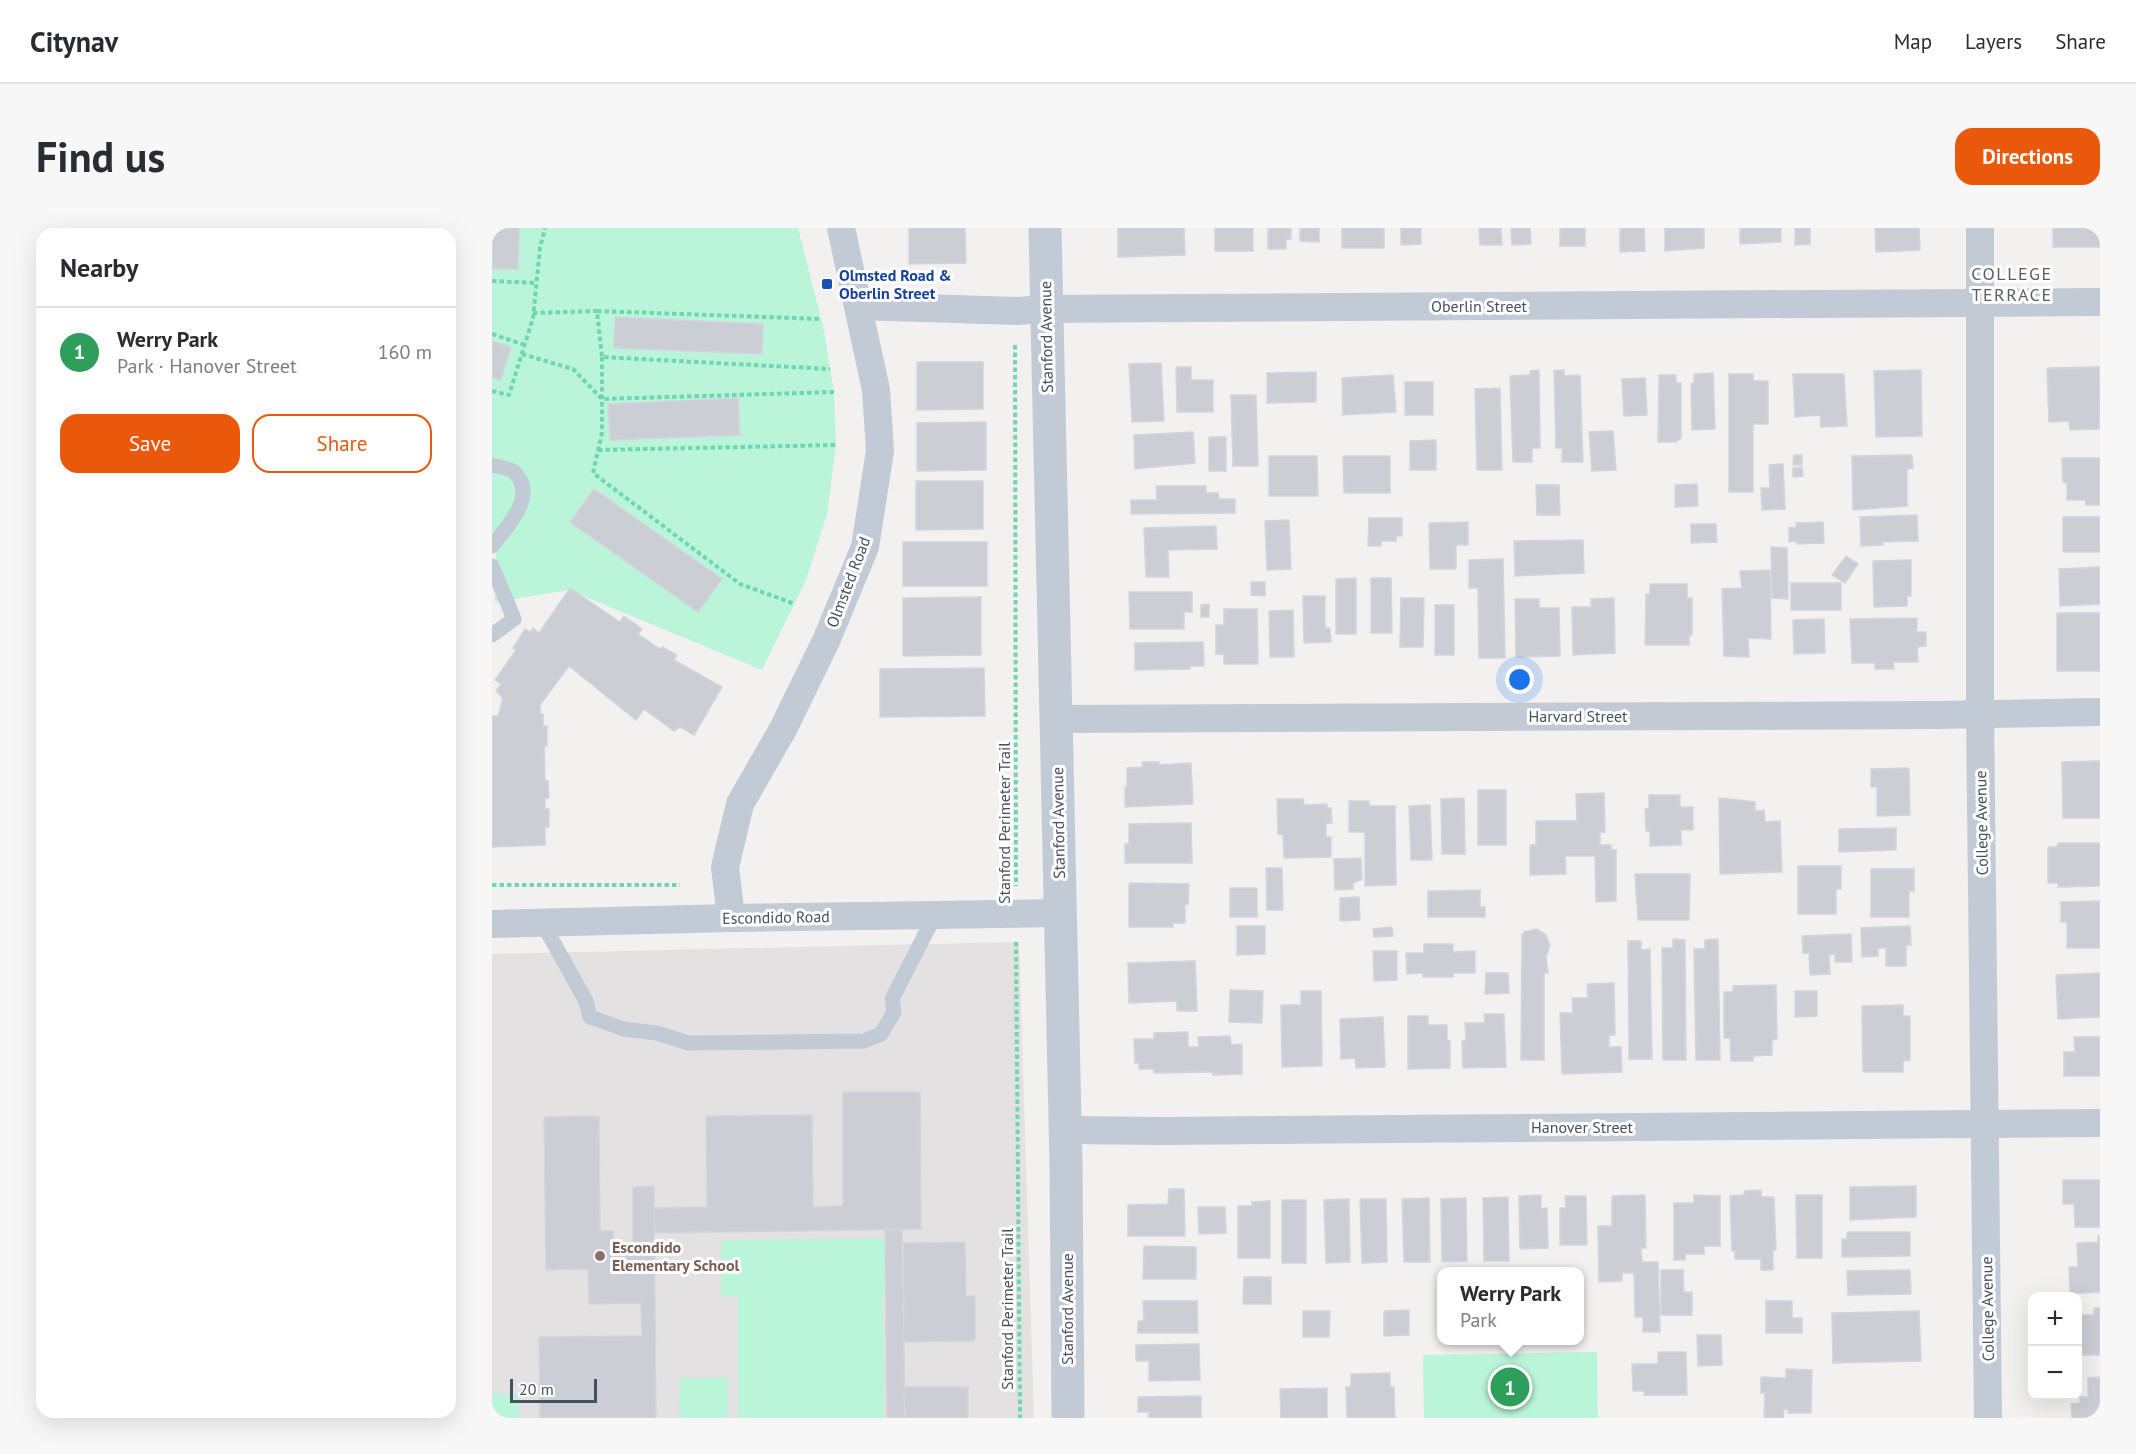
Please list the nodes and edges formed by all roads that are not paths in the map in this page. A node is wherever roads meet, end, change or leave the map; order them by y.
1 (841, 228) edge
2 (1045, 228) edge
3 (1980, 228) edge
4 (1979, 302) junction
5 (2100, 302) edge
6 (858, 306) junction
7 (1032, 310) junction
8 (492, 465) edge
9 (492, 546) edge
10 (492, 567) edge
11 (492, 635) edge
12 (2100, 711) edge
13 (1980, 714) junction
14 (1056, 719) junction
15 (1060, 913) junction
16 (935, 915) junction
17 (731, 918) junction
18 (492, 924) edge
19 (543, 924) junction
20 (2100, 1123) edge
21 (1985, 1124) junction
22 (1064, 1130) junction
23 (1068, 1418) edge
24 (1988, 1418) edge

1 - 6 street, Olmsted Road
2 - 7 street, Stanford Avenue
3 - 4 street, College Avenue
4 - 5 street, Oberlin Street
4 - 7 street, Oberlin Street
4 - 13 street, College Avenue
6 - 7 street, Oberlin Street
6 - 17 street, Olmsted Road
7 - 14 street, Stanford Avenue
8 - 9 lane
10 - 11 lane
12 - 13 street, Harvard Street
13 - 14 street, Harvard Street
13 - 21 street, College Avenue
14 - 15 street, Stanford Avenue
15 - 16 street, Escondido Road
15 - 22 street, Stanford Avenue
16 - 17 street, Escondido Road
16 - 19 lane
17 - 19 street, Escondido Road
18 - 19 street, Escondido Road
20 - 21 street, Hanover Street
21 - 22 street, Hanover Street
21 - 24 street, College Avenue
22 - 23 street, Stanford Avenue

